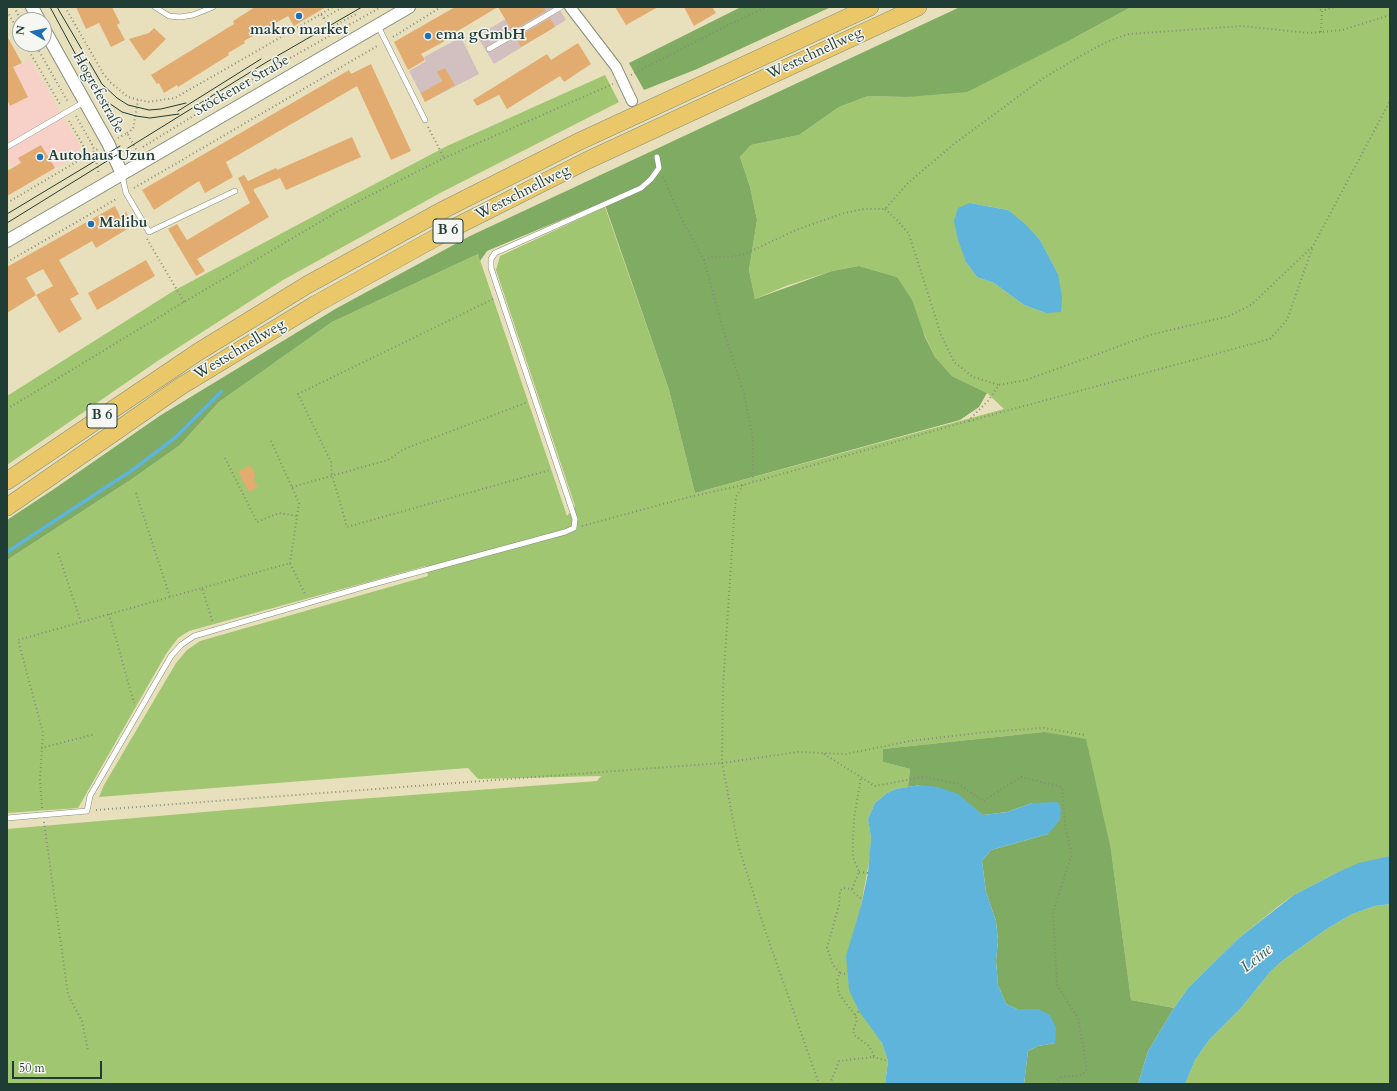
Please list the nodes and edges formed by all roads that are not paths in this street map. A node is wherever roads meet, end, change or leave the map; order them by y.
1 (155, 7) edge
2 (213, 7) edge
3 (409, 7) edge
4 (560, 7) edge
5 (570, 7) edge
6 (870, 7) edge
7 (918, 7) edge
8 (378, 26) junction
9 (52, 44) edge
10 (489, 49) dead end
11 (632, 101) dead end
12 (84, 102) junction
13 (424, 120) road end
14 (7, 147) edge
15 (657, 156) dead end
16 (122, 174) junction
17 (235, 191) dead end
18 (7, 241) edge
19 (7, 481) edge
20 (7, 507) edge
21 (7, 818) edge

1 - 2 lane
3 - 8 street, Stöckener Straße
4 - 10 lane
5 - 11 street
6 - 19 highway, Westschnellweg / B 6
7 - 20 highway, Westschnellweg / B 6
8 - 13 lane
8 - 16 street, Stöckener Straße
9 - 12 street, Hogrefestraße
12 - 14 lane
12 - 16 street, Hogrefestraße
15 - 21 lane
16 - 17 lane
16 - 18 street, Stöckener Straße

